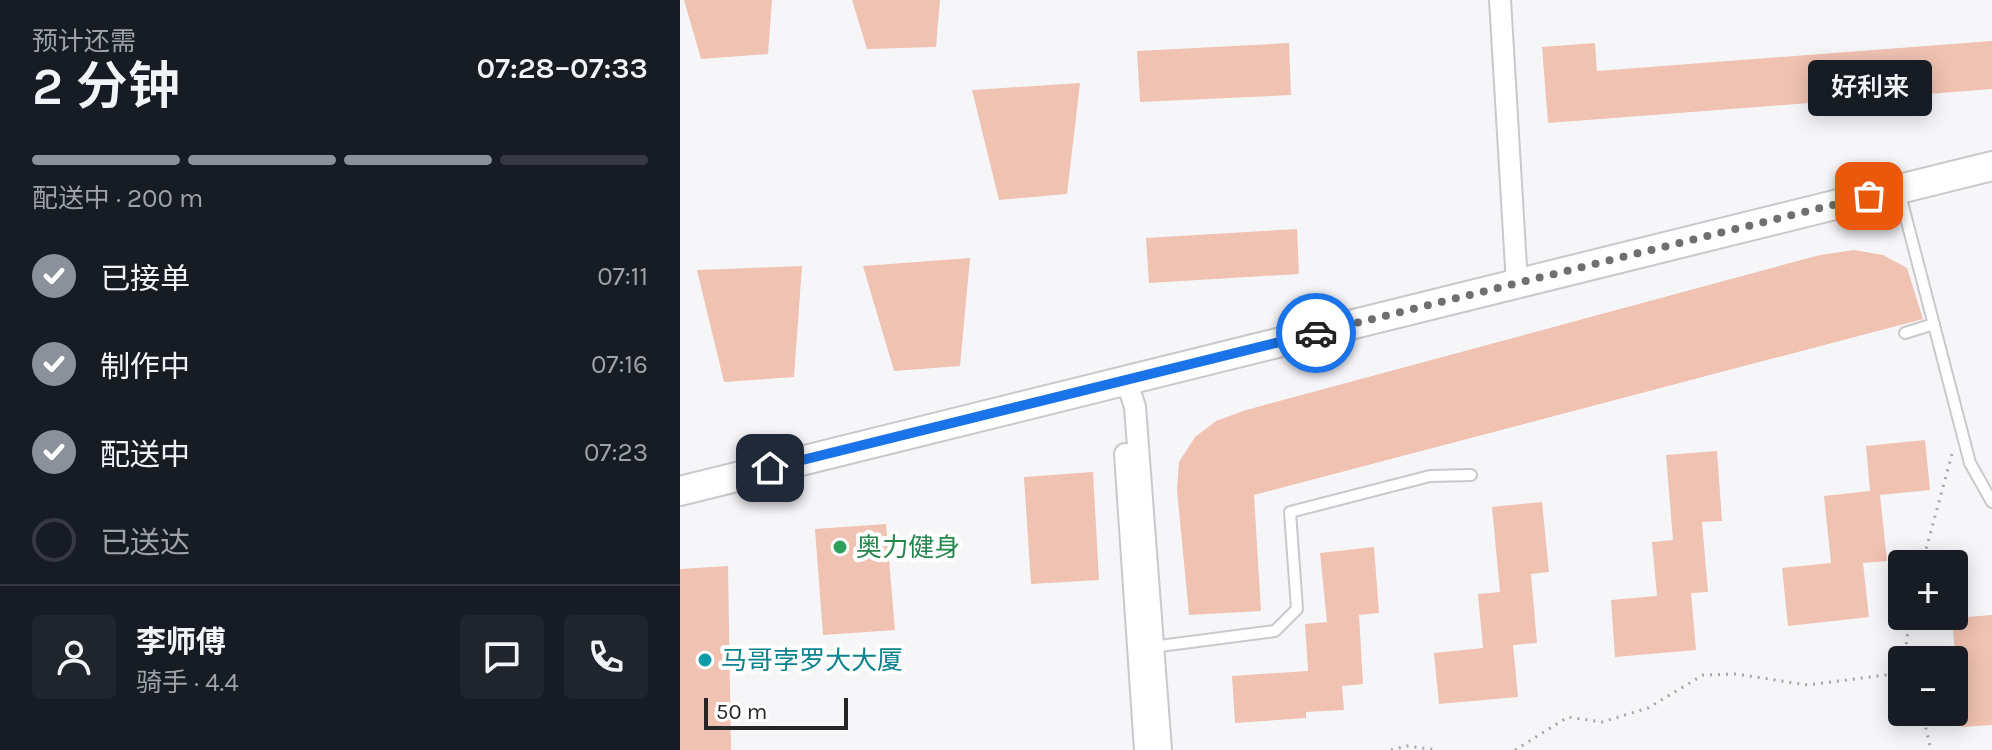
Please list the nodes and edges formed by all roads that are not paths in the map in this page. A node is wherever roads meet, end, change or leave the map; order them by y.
1 (1500, 0) edge
2 (1992, 166) edge
3 (1899, 189) junction
4 (1517, 284) junction
5 (1934, 324) junction
6 (1905, 333) dead end
7 (1126, 379) junction
8 (1471, 475) dead end
9 (680, 491) edge
10 (1992, 502) edge
11 (1146, 647) junction
12 (1145, 750) edge
13 (1161, 750) edge

1 - 4 street
2 - 3 street
3 - 4 street
3 - 5 lane
4 - 7 street
5 - 6 lane
5 - 10 lane
7 - 9 street
7 - 11 street
8 - 11 lane
11 - 12 street
11 - 13 street

